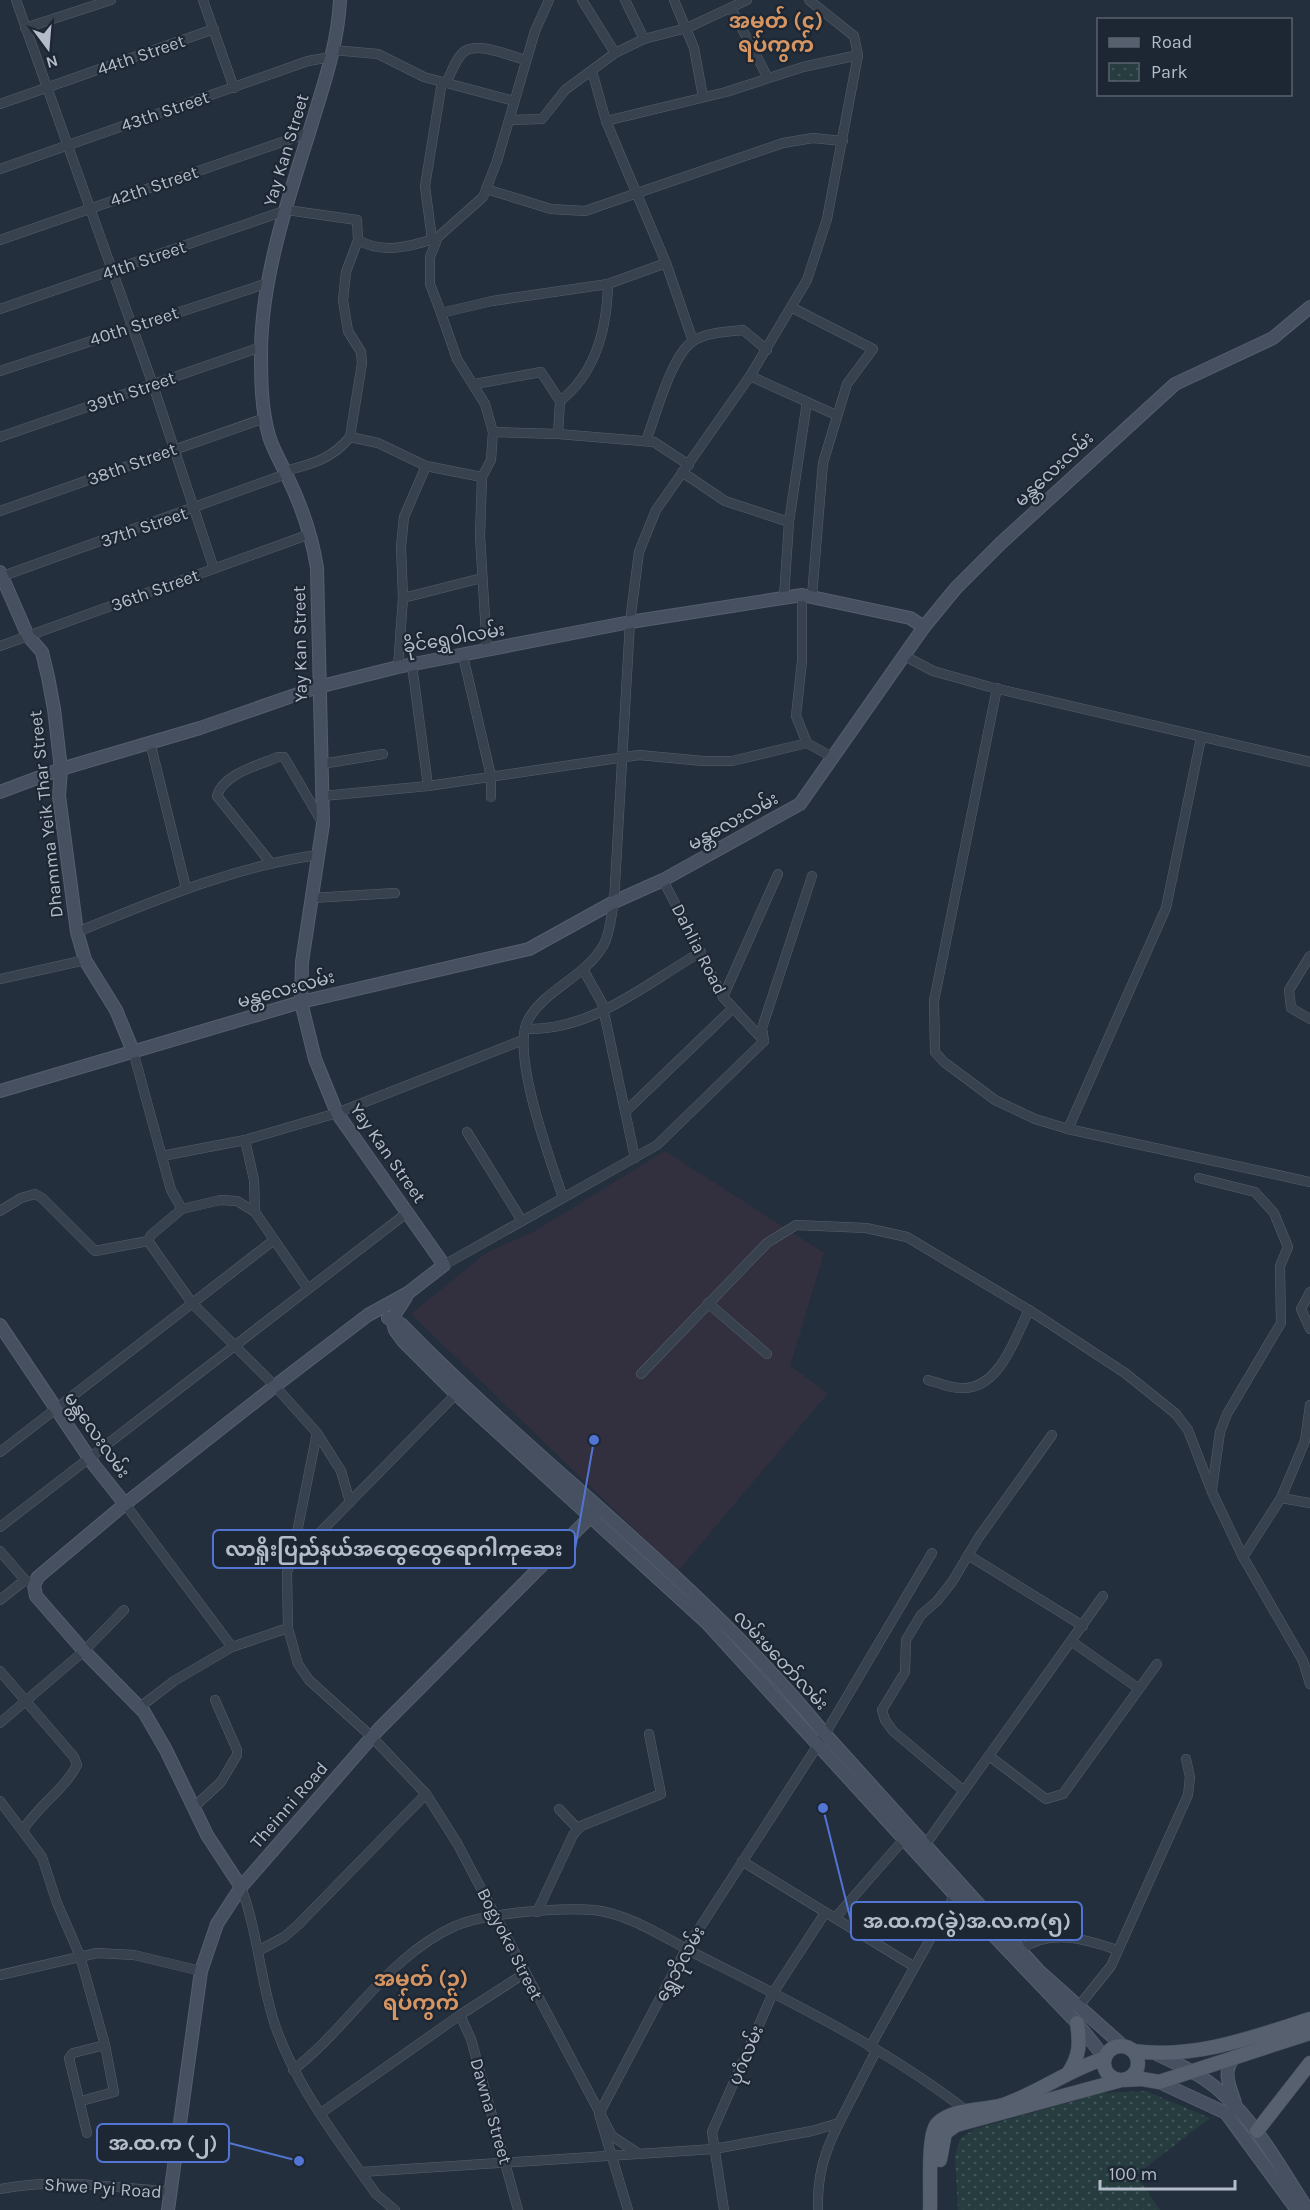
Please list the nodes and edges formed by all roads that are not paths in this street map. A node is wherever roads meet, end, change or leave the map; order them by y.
1 (16, 0) edge
2 (111, 0) edge
3 (203, 0) edge
4 (340, 0) edge
5 (549, 0) edge
6 (582, 0) edge
7 (625, 0) edge
8 (674, 0) edge
9 (747, 0) edge
10 (809, 0) edge
11 (731, 8) junction
12 (25, 28) junction
13 (687, 28) junction
14 (214, 29) junction
15 (644, 39) junction
16 (332, 53) junction
17 (615, 53) junction
18 (858, 55) junction
19 (525, 60) junction
20 (592, 70) junction
21 (768, 78) junction
22 (444, 83) junction
23 (234, 87) junction
24 (45, 88) junction
25 (703, 97) junction
26 (514, 101) junction
27 (0, 104) edge
28 (509, 120) junction
29 (606, 121) junction
30 (308, 133) junction
31 (843, 141) junction
32 (66, 145) junction
33 (0, 169) edge
34 (486, 189) junction
35 (635, 195) junction
36 (90, 208) junction
37 (287, 210) junction
38 (435, 238) junction
39 (0, 240) edge
40 (358, 240) junction
41 (666, 263) junction
42 (112, 272) junction
43 (268, 283) junction
44 (608, 284) junction
45 (1310, 307) edge
46 (793, 308) junction
47 (0, 309) edge
48 (441, 313) junction
49 (130, 326) junction
50 (693, 341) junction
51 (261, 347) junction
52 (767, 350) junction
53 (0, 371) edge
54 (750, 376) junction
55 (475, 384) junction
56 (153, 385) junction
57 (560, 401) junction
58 (807, 402) junction
59 (836, 415) junction
60 (265, 418) junction
61 (493, 432) junction
62 (558, 434) junction
63 (0, 437) edge
64 (350, 437) junction
65 (646, 441) junction
66 (175, 449) junction
67 (426, 466) junction
68 (686, 468) junction
69 (286, 472) junction
70 (482, 477) junction
71 (194, 509) junction
72 (0, 511) edge
73 (789, 522) junction
74 (310, 534) junction
75 (214, 569) junction
76 (1, 576) edge
77 (482, 578) junction
78 (807, 595) junction
79 (403, 597) junction
80 (784, 597) junction
81 (630, 622) junction
82 (924, 627) junction
83 (28, 636) junction
84 (0, 646) edge
85 (487, 651) junction
86 (903, 655) junction
87 (463, 656) junction
88 (412, 664) junction
89 (398, 667) junction
90 (318, 687) junction
91 (997, 688) junction
92 (1201, 738) junction
93 (150, 742) junction
94 (807, 742) junction
95 (383, 754) dead end
96 (622, 757) junction
97 (834, 758) junction
98 (1310, 762) edge
99 (322, 764) junction
100 (61, 769) junction
101 (490, 776) junction
102 (428, 786) junction
103 (0, 792) edge
104 (323, 796) junction
105 (491, 797) dead end
106 (323, 824) junction
107 (317, 855) junction
108 (270, 862) junction
109 (778, 874) dead end
110 (812, 876) dead end
111 (663, 880) junction
112 (186, 888) junction
113 (395, 893) dead end
114 (312, 898) junction
115 (614, 902) junction
116 (77, 932) junction
117 (700, 952) junction
118 (1310, 956) edge
119 (85, 960) junction
120 (584, 971) junction
121 (0, 979) edge
122 (723, 997) junction
123 (301, 1002) junction
124 (732, 1009) junction
125 (604, 1010) junction
126 (1310, 1019) edge
127 (525, 1029) junction
128 (524, 1040) junction
129 (764, 1041) junction
130 (133, 1051) junction
131 (0, 1091) edge
132 (626, 1111) junction
133 (337, 1113) junction
134 (1068, 1129) junction
135 (467, 1132) dead end
136 (245, 1140) junction
137 (162, 1156) junction
138 (635, 1158) junction
139 (1199, 1178) dead end
140 (1310, 1182) edge
141 (563, 1198) junction
142 (1, 1207) edge
143 (182, 1209) junction
144 (255, 1212) junction
145 (408, 1212) junction
146 (522, 1221) junction
147 (274, 1240) junction
148 (148, 1241) junction
149 (444, 1265) junction
150 (308, 1288) junction
151 (408, 1293) junction
152 (1310, 1293) edge
153 (192, 1303) junction
154 (708, 1303) junction
155 (1029, 1310) junction
156 (368, 1315) junction
157 (392, 1319) junction
158 (0, 1325) edge
159 (1310, 1329) edge
160 (235, 1345) junction
161 (767, 1354) dead end
162 (641, 1374) dead end
163 (928, 1380) dead end
164 (275, 1386) junction
165 (461, 1390) junction
166 (1310, 1404) edge
167 (56, 1409) junction
168 (317, 1433) junction
169 (1052, 1435) dead end
170 (0, 1452) edge
171 (90, 1457) junction
172 (1212, 1491) junction
173 (1281, 1498) junction
174 (350, 1502) junction
175 (1310, 1503) edge
176 (125, 1504) junction
177 (595, 1513) junction
178 (0, 1527) edge
179 (0, 1551) edge
180 (932, 1553) dead end
181 (968, 1555) junction
182 (1244, 1557) junction
183 (291, 1561) junction
184 (29, 1583) junction
185 (1103, 1596) dead end
186 (0, 1600) edge
187 (124, 1610) dead end
188 (1083, 1626) junction
189 (288, 1628) junction
190 (1071, 1641) junction
191 (232, 1647) junction
192 (84, 1651) junction
193 (1157, 1664) dead end
194 (0, 1671) edge
195 (764, 1674) junction
196 (1310, 1684) edge
197 (1138, 1688) junction
198 (215, 1700) dead end
199 (26, 1701) junction
200 (140, 1707) junction
201 (0, 1723) edge
202 (649, 1734) dead end
203 (825, 1734) junction
204 (372, 1737) junction
205 (817, 1745) junction
206 (989, 1756) junction
207 (1185, 1759) dead end
208 (964, 1791) junction
209 (426, 1794) junction
210 (0, 1801) edge
211 (194, 1808) junction
212 (559, 1809) dead end
213 (23, 1830) junction
214 (578, 1830) junction
215 (905, 1838) junction
216 (922, 1849) junction
217 (742, 1861) junction
218 (241, 1887) junction
219 (958, 1889) junction
220 (537, 1912) junction
221 (825, 1913) junction
222 (495, 1916) junction
223 (835, 1918) junction
224 (686, 1949) junction
225 (1020, 1950) junction
226 (1117, 1950) junction
227 (258, 1951) junction
228 (80, 1956) junction
229 (913, 1966) junction
230 (201, 1971) junction
231 (525, 1973) junction
232 (0, 1975) edge
233 (773, 1993) junction
234 (1078, 2007) junction
235 (460, 2014) junction
236 (1310, 2019) edge
237 (1077, 2023) junction
238 (1310, 2033) edge
239 (105, 2045) junction
240 (1128, 2048) junction
241 (873, 2049) junction
242 (1154, 2053) junction
243 (1236, 2057) junction
244 (1104, 2058) junction
245 (1310, 2063) edge
246 (293, 2070) junction
247 (1190, 2070) junction
248 (1068, 2074) junction
249 (1121, 2080) junction
250 (1159, 2082) junction
251 (81, 2101) junction
252 (1236, 2108) junction
253 (321, 2113) junction
254 (599, 2114) junction
255 (971, 2117) junction
256 (839, 2123) junction
257 (812, 2131) junction
258 (1257, 2132) junction
259 (87, 2133) dead end
260 (828, 2145) junction
261 (714, 2149) junction
262 (639, 2154) junction
263 (610, 2155) junction
264 (506, 2163) junction
265 (361, 2172) junction
266 (0, 2188) edge
267 (171, 2192) junction
268 (391, 2209) edge
269 (168, 2210) edge
270 (518, 2210) edge
271 (628, 2210) edge
272 (724, 2210) edge
273 (818, 2210) edge
274 (930, 2210) edge
275 (939, 2210) edge
276 (1297, 2210) edge
277 (1308, 2210) edge

1 - 12 street
2 - 12 street
3 - 14 street
4 - 16 main road, Yay Kan Street
5 - 19 street
6 - 17 street
7 - 15 street
8 - 13 street
9 - 11 street
10 - 18 street
11 - 13 street
11 - 21 street
12 - 24 street
13 - 15 street
13 - 25 street
14 - 23 street
14 - 24 street, 44th Street
15 - 17 street
16 - 22 street, 43th Street
16 - 23 street, 43th Street
16 - 30 main road, Yay Kan Street
17 - 20 street
18 - 21 street
18 - 31 street
19 - 22 street
19 - 26 street
20 - 28 street
20 - 29 street
21 - 25 street
22 - 26 street, 43th Street
22 - 38 street
23 - 32 street, 43th Street
24 - 27 street, 44th Street
24 - 32 street
25 - 29 street
26 - 28 street
28 - 34 street
29 - 35 street
30 - 36 street, 42th Street
30 - 37 main road, Yay Kan Street
31 - 35 street
31 - 46 street
32 - 33 street, 43th Street
32 - 36 street
34 - 35 street
34 - 38 street
35 - 41 street
36 - 39 street, 42th Street
36 - 42 street
37 - 40 street
37 - 42 street, 41th Street
37 - 43 main road, Yay Kan Street
38 - 40 street
38 - 48 street
40 - 64 street
41 - 44 street
41 - 50 street
42 - 47 street, 41th Street
42 - 49 street
43 - 49 street, 40th Street
43 - 51 main road, Yay Kan Street
44 - 48 street
44 - 57 street
45 - 82 main road, မန္တလေးလမ်း
46 - 52 street
46 - 59 street
48 - 55 street
49 - 53 street, 40th Street
49 - 56 street
50 - 52 street
50 - 65 street
51 - 56 street, 39th Street
51 - 60 main road, Yay Kan Street
52 - 54 street
54 - 58 street
54 - 68 street
55 - 57 street
55 - 61 street
56 - 63 street, 39th Street
56 - 66 street
57 - 62 street
58 - 59 street
58 - 73 street
59 - 78 street
60 - 66 street, 38th Street
60 - 69 main road, Yay Kan Street
61 - 62 street
61 - 70 street
62 - 65 street
64 - 67 street
64 - 69 street, 37th Street
65 - 68 street
66 - 71 street
66 - 72 street, 38th Street
67 - 70 street
67 - 79 street
68 - 73 street
68 - 81 street
69 - 71 street, 37th Street
69 - 74 main road, Yay Kan Street
70 - 77 street
71 - 75 street
71 - 76 street, 37th Street
73 - 80 street
74 - 75 street, 36th Street
74 - 90 main road, Yay Kan Street
75 - 83 street, 36th Street
76 - 83 main road, Dhamma Yeik Thar Street
77 - 79 street
77 - 85 street
78 - 80 main road, ခိုင်ရွှေဝါလမ်း
78 - 82 main road, ခိုင်ရွှေဝါလမ်း
78 - 94 street
79 - 89 street
80 - 81 main road, ခိုင်ရွှေဝါလမ်း
81 - 85 main road, ခိုင်ရွှေဝါလမ်း
81 - 96 street
82 - 86 main road, မန္တလေးလမ်း
83 - 84 street, 36th Street
83 - 100 main road, Dhamma Yeik Thar Street
85 - 87 main road, ခိုင်ရွှေဝါလမ်း
86 - 91 street
86 - 97 main road, မန္တလေးလမ်း
87 - 88 main road, ခိုင်ရွှေဝါလမ်း
87 - 101 street
88 - 89 main road, ခိုင်ရွှေဝါလမ်း
88 - 102 street
89 - 90 main road, ခိုင်ရွှေဝါလမ်း
90 - 93 main road, ခိုင်ရွှေဝါလမ်း
90 - 99 main road, Yay Kan Street
91 - 92 street
91 - 134 street
92 - 98 street
92 - 134 street
93 - 100 main road, ခိုင်ရွှေဝါလမ်း
93 - 112 street
94 - 96 street
94 - 97 street
95 - 99 street
96 - 101 street
96 - 115 street
97 - 111 main road, မန္တလေးလမ်း
99 - 104 main road, Yay Kan Street
100 - 103 main road, ခိုင်ရွှေဝါလမ်း
100 - 116 main road, Dhamma Yeik Thar Street
101 - 102 street
101 - 105 street
102 - 104 street
104 - 106 main road, Yay Kan Street
106 - 107 main road, Yay Kan Street
106 - 108 street
107 - 108 street
107 - 114 main road, Yay Kan Street
108 - 112 street
109 - 122 street
110 - 129 street
111 - 115 main road, မန္တလေးလမ်း
111 - 117 street, Dahlia Road
112 - 116 street
113 - 114 street
114 - 123 main road, Yay Kan Street
115 - 120 street
115 - 123 main road, မန္တလေးလမ်း
116 - 119 main road, Dhamma Yeik Thar Street
117 - 122 street, Dahlia Road
117 - 125 street
118 - 126 street
119 - 121 street
119 - 130 main road, Dhamma Yeik Thar Street
120 - 125 street
120 - 127 street
122 - 124 street, Dahlia Road
123 - 130 main road, မန္တလေးလမ်း
123 - 133 main road, Yay Kan Street
124 - 129 street, Dahlia Road
124 - 132 street
125 - 127 street
125 - 132 street
127 - 128 street
128 - 133 street
128 - 141 street
129 - 138 street
130 - 131 main road, မန္တလေးလမ်း
130 - 137 street
132 - 138 street
133 - 136 street
133 - 145 main road, Yay Kan Street
134 - 140 street
135 - 146 street
136 - 137 street
136 - 144 street
137 - 143 street
138 - 141 street
139 - 172 street
141 - 146 street
142 - 148 street
143 - 144 street
143 - 148 street
144 - 147 street
145 - 149 main road, Yay Kan Street
145 - 150 street
146 - 149 street
147 - 150 street
147 - 153 street
148 - 153 street
149 - 151 main road
150 - 160 street
151 - 156 main road
151 - 157 main road
152 - 159 street
153 - 160 street
153 - 167 street
154 - 155 street
154 - 161 street
154 - 162 street
155 - 163 street
155 - 172 street
156 - 157 main road
156 - 164 main road
157 - 165 main road, လမ်းမတော်လမ်း
158 - 167 main road, မန္တလေးလမ်း
160 - 164 street
160 - 171 street
164 - 168 street
164 - 176 main road
165 - 174 street
165 - 177 main road, လမ်းမတော်လမ်း
166 - 173 street
167 - 170 street
167 - 171 main road, မန္တလေးလမ်း
168 - 174 street
168 - 183 street, Bogyoke Street
169 - 181 street
171 - 176 main road, မန္တလေးလမ်း
171 - 178 street
172 - 182 street
173 - 175 street
173 - 182 street
174 - 183 street
176 - 184 main road
176 - 191 street
177 - 195 main road, လမ်းမတော်လမ်း
177 - 204 main road, Theinni Road
179 - 184 street
180 - 203 street, ရွှေဘိုလမ်း
181 - 188 street
181 - 208 street
182 - 196 street
183 - 189 street, Bogyoke Street
184 - 186 street
184 - 192 main road
185 - 188 street
187 - 192 street
188 - 190 street
189 - 191 street
189 - 204 street, Bogyoke Street
190 - 197 street
190 - 206 street
191 - 200 street
192 - 199 street
192 - 200 main road
193 - 197 street
194 - 199 street
195 - 203 main road, လမ်းမတော်လမ်း
195 - 205 main road, လမ်းမတော်လမ်း
197 - 206 street
198 - 211 street
199 - 201 street
199 - 213 street
200 - 211 main road
202 - 214 street
203 - 205 street, ရွှေဘိုလမ်း
203 - 216 main road, လမ်းမတော်လမ်း
204 - 209 street, Bogyoke Street
204 - 218 main road, Theinni Road
205 - 215 main road, လမ်းမတော်လမ်း
205 - 217 street, ရွှေဘိုလမ်း
206 - 208 street
207 - 226 street
208 - 216 street
209 - 222 street, Bogyoke Street
209 - 227 street
210 - 213 street
211 - 218 main road
212 - 214 street
213 - 228 street
214 - 220 street
215 - 216 main road, လမ်းမတော်လမ်း
215 - 223 street
216 - 219 main road, လမ်းမတော်လမ်း
217 - 221 street
217 - 224 street, ရွှေဘိုလမ်း
218 - 227 street
218 - 230 main road, Theinni Road
219 - 225 main road, လမ်းမတော်လမ်း
219 - 229 street
219 - 237 main road, လမ်းမတော်လမ်း
220 - 222 street
220 - 224 street
221 - 223 street
221 - 233 street, ပုဂံလမ်း
222 - 231 street, Bogyoke Street
222 - 246 street
223 - 229 street
224 - 233 street
224 - 254 street, ရွှေဘိုလမ်း
225 - 226 street
225 - 234 main road, လမ်းမတော်လမ်း
226 - 234 street
227 - 246 street
228 - 230 street
228 - 232 street
228 - 239 street
229 - 241 street
230 - 267 main road, Theinni Road
231 - 235 street
231 - 254 street, Bogyoke Street
233 - 241 street
233 - 261 street, ပုဂံလမ်း
234 - 240 main road, လမ်းမတော်လမ်း
235 - 253 street
235 - 264 street, Dawna Street
236 - 242 main road
237 - 244 main road, လမ်းမတော်လမ်း
237 - 248 main road
238 - 243 main road
239 - 251 street
239 - 251 street
240 - 242 main road
240 - 244 main road
240 - 249 main road
241 - 255 street
241 - 256 street
242 - 247 main road
243 - 247 main road
243 - 252 main road
244 - 248 main road
244 - 249 main road
245 - 258 main road
246 - 253 street
247 - 250 main road
247 - 252 main road
248 - 255 main road
249 - 250 main road
249 - 255 main road
250 - 276 main road
251 - 259 street
252 - 258 main road
253 - 265 street
254 - 262 street, Bogyoke Street
254 - 263 street
255 - 274 main road
255 - 275 main road
256 - 257 street
256 - 260 street
257 - 260 street
257 - 261 street
258 - 277 main road
260 - 273 street
261 - 262 street
261 - 272 street, ပုဂံလမ်း
262 - 263 street
263 - 264 street
263 - 271 street
264 - 265 street
264 - 270 street, Dawna Street
265 - 268 street
266 - 267 street, Shwe Pyi Road
267 - 269 main road, Theinni Road

